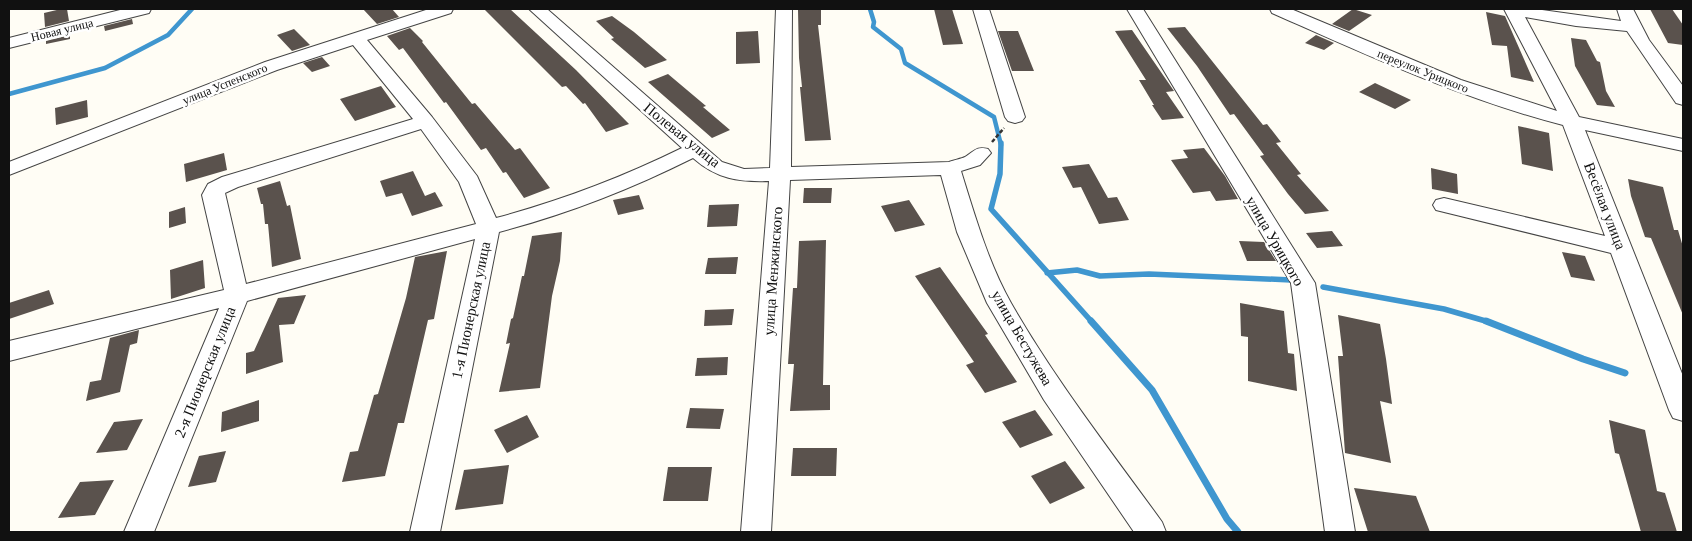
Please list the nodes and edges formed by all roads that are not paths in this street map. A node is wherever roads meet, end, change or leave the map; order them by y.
1 (143, 9) edge
2 (444, 9) edge
3 (537, 9) edge
4 (784, 9) edge
5 (981, 9) edge
6 (1134, 9) edge
7 (1278, 9) edge
8 (1512, 9) edge
9 (1625, 9) edge
10 (1633, 26) junction
11 (356, 38) junction
12 (9, 43) edge
13 (1683, 99) edge
14 (1015, 117) road end
15 (425, 121) junction
16 (1572, 121) junction
17 (1683, 145) edge
18 (695, 149) junction
19 (981, 153) road end
20 (950, 168) junction
21 (9, 170) edge
22 (780, 174) junction
23 (1444, 205) dead end
24 (489, 228) junction
25 (1621, 248) junction
26 (237, 295) junction
27 (9, 351) edge
28 (1674, 365) edge
29 (1683, 410) edge
30 (139, 532) edge
31 (425, 532) edge
32 (756, 532) edge
33 (1151, 532) edge
34 (1340, 532) edge

1 - 12 street, Новая улица
2 - 11 street, улица Успенского
3 - 18 street, Полевая улица
4 - 22 street, улица Менжинского
5 - 14 street
6 - 34 street, улица Урицкого
7 - 16 street, переулок Урицкого
8 - 10 street
8 - 16 street, Весёлая улица
9 - 10 street
10 - 13 street
11 - 15 street, 1-я Пионерская улица
11 - 21 street, улица Успенского
15 - 24 street, 1-я Пионерская улица
15 - 26 street, 2-я Пионерская улица
16 - 17 street, переулок Урицкого
16 - 25 street, Весёлая улица
18 - 22 street, Полевая улица
18 - 24 street
19 - 20 street
20 - 22 street, Полевая улица
20 - 33 street, улица Бестужева
22 - 32 street, улица Менжинского
23 - 25 street
24 - 26 street
24 - 31 street, 1-я Пионерская улица
25 - 28 street, Весёлая улица
26 - 27 street
26 - 30 street, 2-я Пионерская улица
28 - 29 street, Весёлая улица

